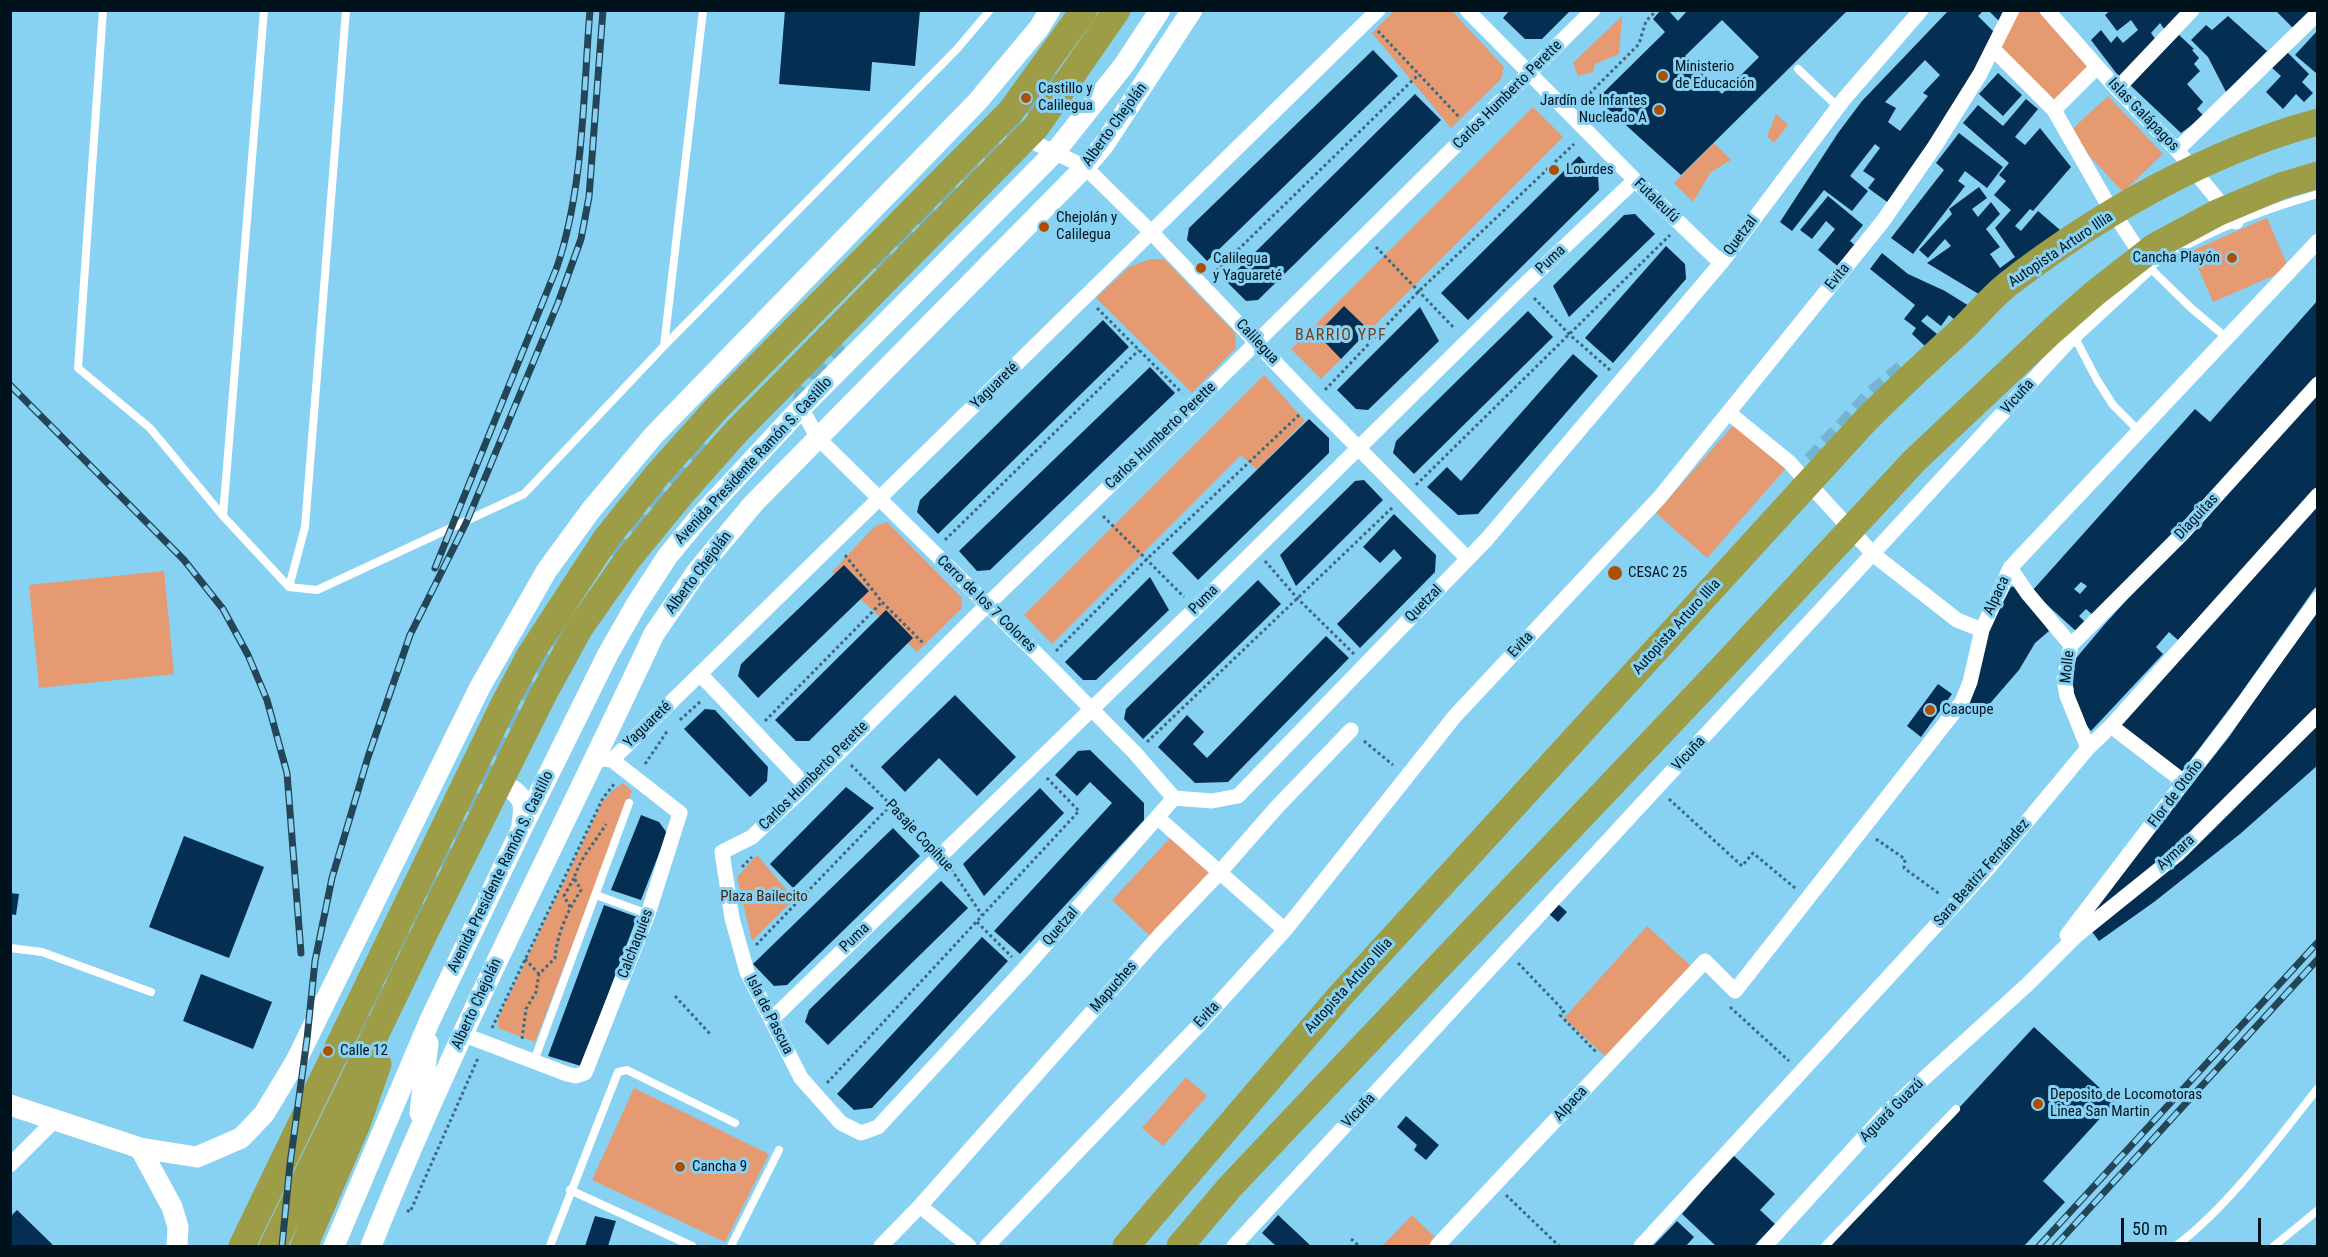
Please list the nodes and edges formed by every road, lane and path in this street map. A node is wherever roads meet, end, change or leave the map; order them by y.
1 (103, 10) edge
2 (264, 10) edge
3 (346, 10) edge
4 (703, 10) edge
5 (990, 10) edge
6 (1050, 10) edge
7 (1084, 10) edge
8 (1118, 10) edge
9 (1160, 10) edge
10 (1192, 10) edge
11 (1467, 10) edge
12 (1593, 10) edge
13 (1657, 10) edge
14 (1921, 10) edge
15 (2012, 10) edge
16 (2047, 10) edge
17 (2192, 10) edge
18 (2318, 13) edge
19 (1373, 16) edge
20 (1993, 49) junction
21 (2097, 67) junction
22 (1798, 69) dead end
23 (1529, 73) junction
24 (1419, 74) junction
25 (2117, 89) junction
26 (1838, 107) junction
27 (2054, 110) junction
28 (1569, 114) junction
29 (2318, 122) edge
30 (1472, 131) junction
31 (1587, 132) junction
32 (1033, 142) dead end
33 (2177, 150) junction
34 (1056, 152) junction
35 (1085, 167) junction
36 (2318, 175) edge
37 (1635, 180) junction
38 (2318, 194) edge
39 (2236, 222) junction
40 (1681, 224) junction
41 (1152, 232) junction
42 (2318, 241) edge
43 (1375, 246) dead end
44 (1721, 263) junction
45 (2149, 267) junction
46 (1202, 285) junction
47 (1523, 286) junction
48 (1419, 291) junction
49 (1086, 297) junction
50 (1570, 335) junction
51 (2074, 336) junction
52 (2227, 338) junction
53 (1256, 340) junction
54 (1467, 341) junction
55 (664, 346) junction
56 (1139, 350) junction
57 (1621, 379) junction
58 (2318, 384) edge
59 (1313, 402) junction
60 (1193, 405) junction
61 (801, 408) junction
62 (1729, 413) junction
63 (2139, 430) junction
64 (818, 438) junction
65 (1359, 449) junction
66 (1405, 495) junction
67 (2318, 495) edge
68 (880, 498) junction
69 (223, 516) junction
70 (1103, 516) dead end
71 (834, 542) junction
72 (1256, 550) junction
73 (933, 552) junction
74 (1874, 555) junction
75 (1148, 558) junction
76 (1468, 559) junction
77 (2010, 568) junction
78 (289, 587) junction
79 (1298, 598) junction
80 (2318, 599) edge
81 (882, 602) junction
82 (987, 605) junction
83 (1195, 609) junction
84 (1982, 630) junction
85 (2071, 645) junction
86 (936, 655) junction
87 (1046, 662) junction
88 (1366, 665) junction
89 (700, 674) junction
90 (1092, 709) junction
91 (2318, 715) edge
92 (2111, 726) junction
93 (1351, 730) joint
94 (755, 731) junction
95 (2088, 748) junction
96 (1135, 753) junction
97 (603, 759) junction
98 (848, 762) dead end
99 (1034, 764) junction
100 (1407, 776) junction
101 (2184, 782) junction
102 (806, 786) junction
103 (1658, 789) junction
104 (514, 791) dead end
105 (1174, 798) junction
106 (629, 803) joint
107 (891, 805) junction
108 (1157, 818) junction
109 (522, 828) junction
110 (1864, 830) junction
111 (584, 838) dead end
112 (594, 844) junction
113 (612, 848) junction
114 (722, 852) joint
115 (940, 855) junction
116 (1220, 872) junction
117 (574, 878) junction
118 (596, 895) junction
119 (1808, 899) junction
120 (1954, 905) junction
121 (570, 907) junction
122 (648, 914) junction
123 (982, 915) junction
124 (977, 922) junction
125 (1285, 930) junction
126 (424, 934) junction
127 (10, 948) edge
128 (1507, 952) junction
129 (525, 959) dead end
130 (742, 959) junction
131 (1024, 969) junction
132 (539, 974) junction
133 (2028, 984) junction
134 (1735, 991) junction
135 (151, 992) dead end
136 (675, 996) dead end
137 (772, 1019) junction
138 (430, 1020) junction
139 (462, 1034) junction
140 (711, 1035) dead end
141 (519, 1055) junction
142 (534, 1061) junction
143 (1608, 1064) junction
144 (1801, 1072) junction
145 (2318, 1088) edge
146 (816, 1096) junction
147 (10, 1105) edge
148 (1956, 1109) dead end
149 (54, 1120) junction
150 (735, 1123) dead end
151 (878, 1127) joint
152 (299, 1130) junction
153 (418, 1131) junction
154 (140, 1148) junction
155 (779, 1150) dead end
156 (10, 1165) edge
157 (1495, 1185) junction
158 (570, 1190) junction
159 (920, 1206) junction
160 (2318, 1210) edge
161 (1351, 1239) dead end
162 (177, 1246) edge
163 (227, 1246) edge
164 (242, 1246) edge
165 (273, 1246) edge
166 (304, 1246) edge
167 (334, 1246) edge
168 (371, 1246) edge
169 (550, 1246) edge
170 (692, 1246) edge
171 (731, 1246) edge
172 (882, 1246) edge
173 (969, 1246) edge
174 (987, 1246) edge
175 (1126, 1246) edge
176 (1180, 1246) edge
177 (1234, 1246) edge
178 (1359, 1246) edge
179 (1437, 1246) edge
180 (1558, 1246) edge
181 (1641, 1246) edge
182 (1765, 1246) edge
183 (1825, 1246) edge
184 (2176, 1246) edge
185 (2274, 1246) edge

1 - 69 lane
2 - 69 lane
3 - 78 lane
4 - 55 lane
5 - 55 lane
6 - 154 main road
7 - 152 highway
8 - 126 highway
9 - 34 main road, Avenida Presidente Ramón S. Castillo
10 - 35 main road, Alberto Chejolán
11 - 23 street, Futaleufú
12 - 23 street, Carlos Humberto Perette
13 - 28 path
14 - 26 street, Quetzal
15 - 20 street, Evita
16 - 21 street, Islas Galápagos
17 - 25 street
18 - 33 street
19 - 24 path
19 - 41 street, Yaguareté
20 - 27 street
20 - 62 street, Evita
21 - 25 street, Islas Galápagos
21 - 27 street
22 - 26 lane
23 - 28 street, Futaleufú
23 - 30 street, Carlos Humberto Perette
24 - 30 path
24 - 46 path
25 - 33 street, Islas Galápagos
26 - 44 street, Quetzal
27 - 45 street
28 - 31 street, Futaleufú
29 - 175 highway, Autopista Arturo Illia
30 - 53 street, Carlos Humberto Perette
31 - 37 street, Futaleufú
31 - 48 path
32 - 34 street, Calilegua
33 - 39 street, Islas Galápagos
34 - 35 street, Calilegua
34 - 61 main road, Avenida Presidente Ramón S. Castillo
35 - 41 street, Calilegua
35 - 64 main road, Alberto Chejolán
36 - 176 highway
37 - 40 street, Futaleufú
37 - 47 street, Puma
38 - 39 lane
39 - 45 lane
40 - 44 street, Futaleufú
40 - 50 path
41 - 46 street, Calilegua
41 - 49 street, Yaguareté
42 - 52 street, Alpaca
43 - 48 path
44 - 57 street, Quetzal
45 - 51 street, Vicuña
45 - 52 lane
46 - 53 street, Calilegua
47 - 50 path
47 - 54 street, Puma
48 - 54 path
48 - 59 path
49 - 56 path
49 - 68 street, Yaguareté
50 - 57 path
50 - 66 path
51 - 63 lane
51 - 74 street, Vicuña
52 - 63 street, Alpaca
53 - 59 street, Calilegua
53 - 60 street, Carlos Humberto Perette
54 - 65 street, Puma
55 - 78 lane
56 - 60 path
56 - 73 path
57 - 76 street, Quetzal
58 - 85 street, Diaguitas
59 - 65 street, Calilegua
59 - 75 path
60 - 82 street, Carlos Humberto Perette
61 - 64 street, Cerro de los 7 Colores
61 - 109 main road, Avenida Presidente Ramón S. Castillo
62 - 74 street
62 - 100 street, Evita
63 - 77 street, Alpaca
64 - 68 street, Cerro de los 7 Colores
64 - 97 main road, Alberto Chejolán
65 - 66 street, Calilegua
65 - 72 street, Puma
66 - 76 street, Calilegua
66 - 79 path
67 - 92 street, Sara Beatriz Fernández
68 - 71 street, Yaguareté
68 - 73 street, Cerro de los 7 Colores
69 - 78 lane
70 - 75 path
71 - 81 path
71 - 89 street, Yaguareté
72 - 79 path
72 - 83 street, Puma
73 - 82 street, Cerro de los 7 Colores
74 - 84 street
74 - 103 street, Vicuña
75 - 83 path
75 - 87 path
76 - 88 street, Quetzal
77 - 84 street, Alpaca
77 - 85 street, Molle
79 - 88 path
79 - 96 path
80 - 101 street, Flor de Otoño
81 - 86 path
81 - 94 path
82 - 86 street, Carlos Humberto Perette
82 - 87 street, Cerro de los 7 Colores
83 - 90 street, Puma
84 - 110 street, Alpaca
85 - 95 street, Molle
86 - 102 street, Carlos Humberto Perette
87 - 90 street, Cerro de los 7 Colores
88 - 105 street, Quetzal
89 - 94 street
89 - 97 street, Yaguareté
90 - 96 street, Cerro de los 7 Colores
90 - 99 street, Puma
91 - 133 street, Aymara
92 - 95 street, Sara Beatriz Fernández
92 - 101 street
93 - 100 path
93 - 116 street, Mapuches
94 - 102 street
95 - 120 street, Sara Beatriz Fernández
96 - 105 street, Cerro de los 7 Colores
97 - 122 street, Calchaquíes
97 - 139 main road, Alberto Chejolán
98 - 107 path, Pasaje Copihue
99 - 115 street, Puma
99 - 123 path
100 - 125 street, Evita
101 - 133 street, Flor de Otoño
102 - 114 street, Carlos Humberto Perette
103 - 119 path
103 - 128 street, Vicuña
104 - 109 main road
105 - 108 street, Quetzal
106 - 112 path
106 - 113 lane
107 - 115 path, Pasaje Copihue
107 - 130 path
108 - 116 street
108 - 131 street, Quetzal
109 - 138 main road, Avenida Presidente Ramón S. Castillo
110 - 119 street, Alpaca
110 - 120 path
111 - 112 path
112 - 113 path
112 - 117 path
113 - 118 lane
114 - 130 street, Isla de Pascua
115 - 123 path, Pasaje Copihue
115 - 137 street, Puma
116 - 125 street
116 - 159 street, Mapuches
117 - 121 path
117 - 121 path
118 - 122 lane
118 - 142 lane
119 - 134 street, Alpaca
120 - 144 street, Sara Beatriz Fernández
121 - 132 path
122 - 142 street, Calchaquíes
123 - 124 path
124 - 131 path
124 - 146 path
125 - 174 street, Evita
126 - 165 highway
126 - 166 highway
127 - 135 lane
128 - 143 path
128 - 177 street, Vicuña
129 - 132 path
130 - 137 street, Isla de Pascua
131 - 151 street, Quetzal
132 - 141 path
133 - 182 street, Aguará Guazú
134 - 143 street, Alpaca
134 - 144 path
136 - 140 path
137 - 146 street, Isla de Pascua
138 - 153 main road
138 - 167 main road, Avenida Presidente Ramón S. Castillo
139 - 141 street
139 - 153 main road, Alberto Chejolán
141 - 142 street
143 - 157 street, Alpaca
144 - 181 street, Sara Beatriz Fernández
145 - 184 lane
146 - 151 street, Isla de Pascua
147 - 149 main road
148 - 183 lane
149 - 154 main road
149 - 156 street
150 - 158 lane
152 - 163 highway
152 - 164 highway
153 - 168 main road, Alberto Chejolán
154 - 162 main road
155 - 171 lane
157 - 179 street, Alpaca
157 - 180 path
158 - 169 lane
158 - 170 lane
159 - 172 street, Mapuches
159 - 173 street
160 - 185 lane
161 - 178 path

